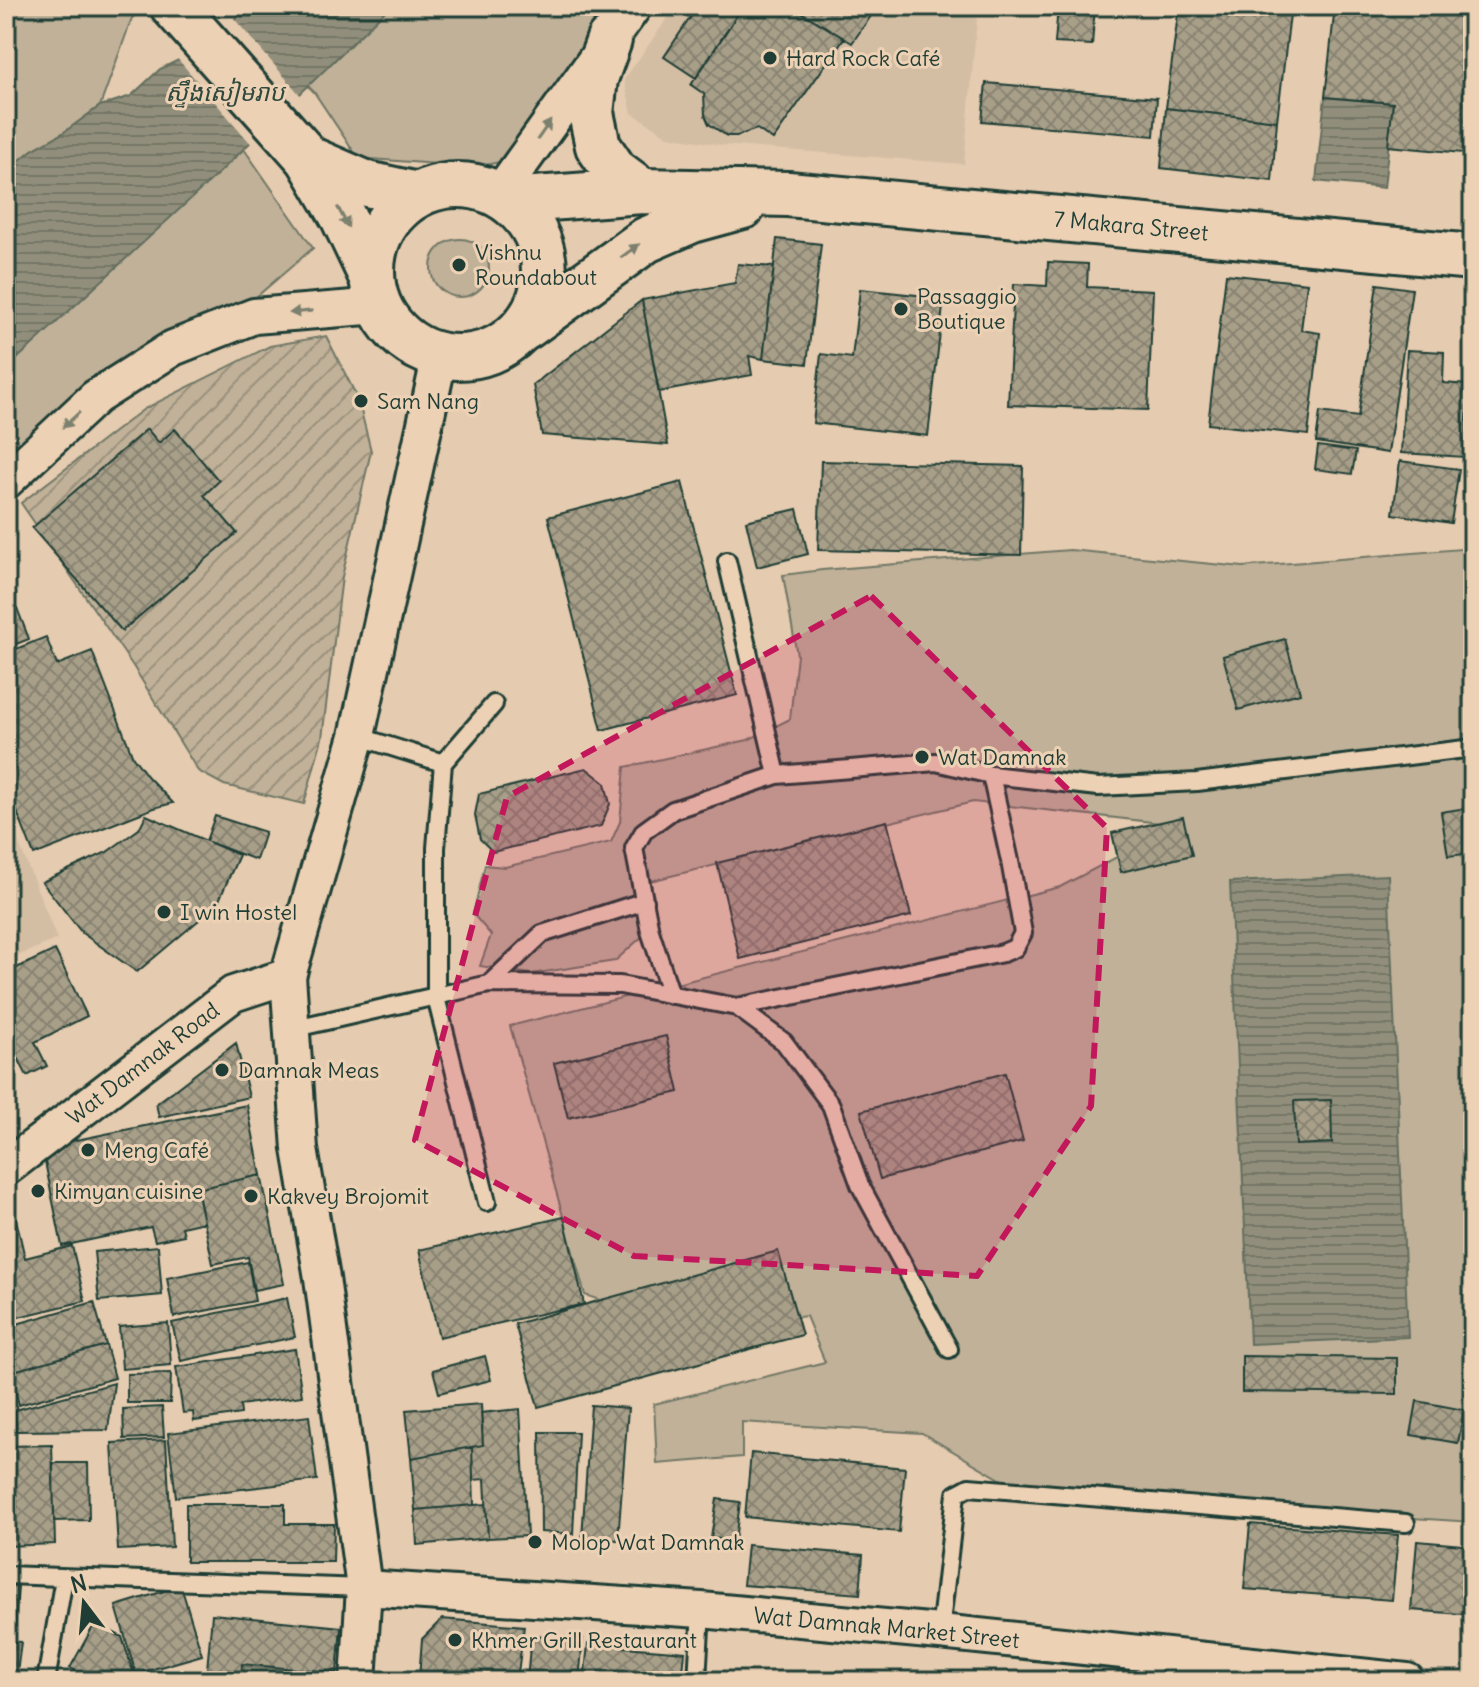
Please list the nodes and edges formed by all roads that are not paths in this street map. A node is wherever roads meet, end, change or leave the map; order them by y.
1 (173, 6) edge
2 (621, 23) edge
3 (297, 145) junction
4 (642, 191) junction
5 (788, 194) junction
6 (417, 195) junction
7 (504, 198) junction
8 (1473, 257) edge
9 (375, 292) junction
10 (521, 330) junction
11 (440, 355) junction
12 (6, 481) edge
13 (727, 561) dead end
14 (494, 704) dead end
15 (357, 736) junction
16 (1473, 748) edge
17 (443, 763) junction
18 (777, 775) junction
19 (991, 775) junction
20 (645, 901) junction
21 (288, 976) junction
22 (489, 984) junction
23 (671, 995) junction
24 (436, 997) junction
25 (737, 1007) junction
26 (291, 1029) junction
27 (6, 1168) edge
28 (487, 1202) dead end
29 (949, 1349) dead end
30 (1406, 1523) dead end
31 (6, 1575) edge
32 (64, 1578) junction
33 (364, 1588) junction
34 (701, 1610) junction
35 (940, 1632) junction
36 (46, 1681) edge
37 (358, 1681) edge
38 (697, 1681) edge
39 (1407, 1681) edge

1 - 3 main road
2 - 4 main road
7 -> 2 street
3 - 6 main road
3 -> 9 main road
4 - 5 main road, 7 Makara Street
4 - 7 main road, 7 Makara Street
5 - 8 main road, 7 Makara Street
10 -> 5 main road, 7 Makara Street
6 - 7 main road
6 - 9 main road
7 - 10 main road
9 - 11 main road
9 -> 12 street
10 - 11 main road
11 - 15 street
13 - 18 lane
14 - 17 lane
15 - 17 lane
15 - 21 street
16 - 19 lane
17 - 24 lane
18 - 19 lane
18 - 20 lane
19 - 25 lane
20 - 22 lane
20 - 23 lane
21 - 26 street
21 - 27 street, Wat Damnak Road
22 - 23 lane
22 - 24 lane
23 - 25 lane
24 - 26 lane
24 - 28 lane
25 - 29 lane
26 - 33 street
30 - 35 lane
31 - 32 lane
32 - 33 lane
32 - 36 lane
33 - 34 street, Wat Damnak Market Street
33 - 37 street
34 - 35 street, Wat Damnak Market Street
34 - 38 lane
35 - 39 street, Wat Damnak Market Street

